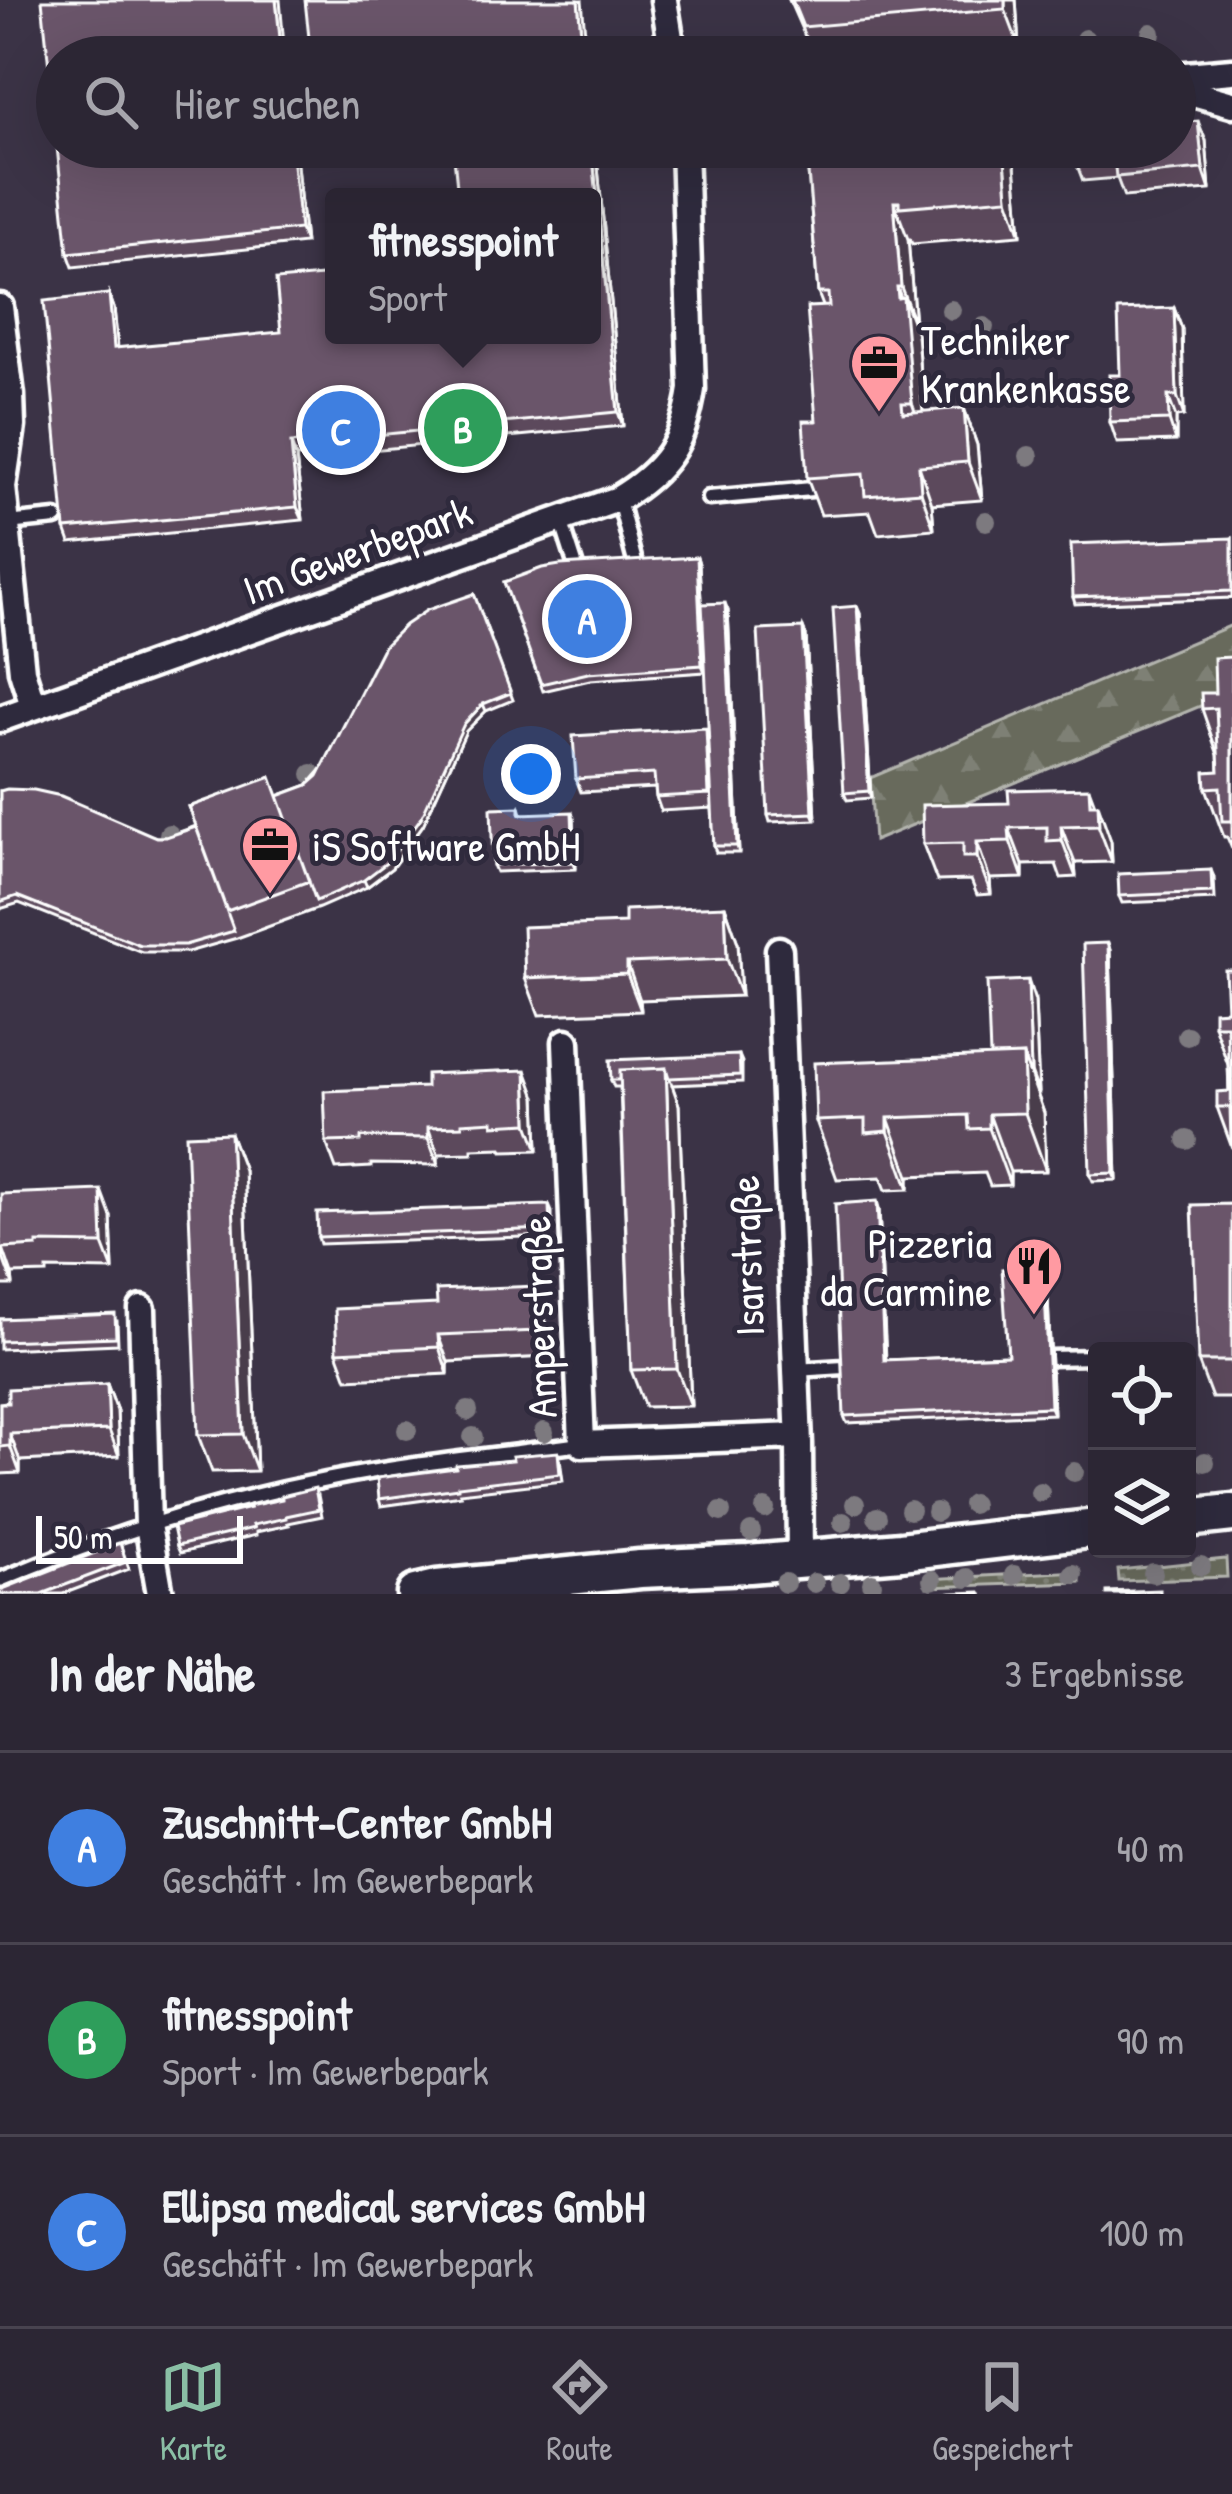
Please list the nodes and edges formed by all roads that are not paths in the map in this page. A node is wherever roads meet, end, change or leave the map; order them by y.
1 (664, 0) edge
2 (670, 36) edge
3 (1232, 71) edge
4 (1196, 74) edge
5 (1196, 94) edge
6 (1232, 104) edge
7 (685, 168) edge
8 (0, 310) edge
9 (6, 420) edge
10 (812, 489) edge
11 (709, 498) dead end
12 (618, 499) junction
13 (56, 518) dead end
14 (561, 519) junction
15 (7, 524) junction
16 (636, 566) edge
17 (577, 570) edge
18 (33, 706) junction
19 (0, 719) edge
20 (779, 950) dead end
21 (566, 1042) dead end
22 (142, 1309) dead end
23 (1088, 1357) edge
24 (1050, 1358) edge
25 (844, 1367) edge
26 (795, 1370) junction
27 (798, 1436) junction
28 (582, 1444) junction
29 (1232, 1513) edge
30 (1196, 1517) edge
31 (148, 1526) junction
32 (1088, 1529) edge
33 (800, 1559) junction
34 (0, 1580) edge
35 (160, 1594) edge
36 (416, 1594) edge

1 - 2 street
3 - 4 street
5 - 6 street
7 - 12 street, Im Gewerbepark
8 - 9 street
9 - 15 street
10 - 11 lane
12 - 14 street, Im Gewerbepark
12 - 16 lane
13 - 15 lane
14 - 17 lane
14 - 18 street, Im Gewerbepark
15 - 18 street
18 - 19 street, Im Gewerbepark
20 - 26 street, Isarstraße
21 - 28 street, Amperstraße
22 - 31 street
23 - 24 lane
25 - 26 lane
26 - 27 street, Isarstraße
27 - 28 street, Amperstraße
27 - 33 street, Isarstraße
28 - 31 lane
29 - 30 street
31 - 34 lane
31 - 35 street
32 - 33 street
33 - 36 street

